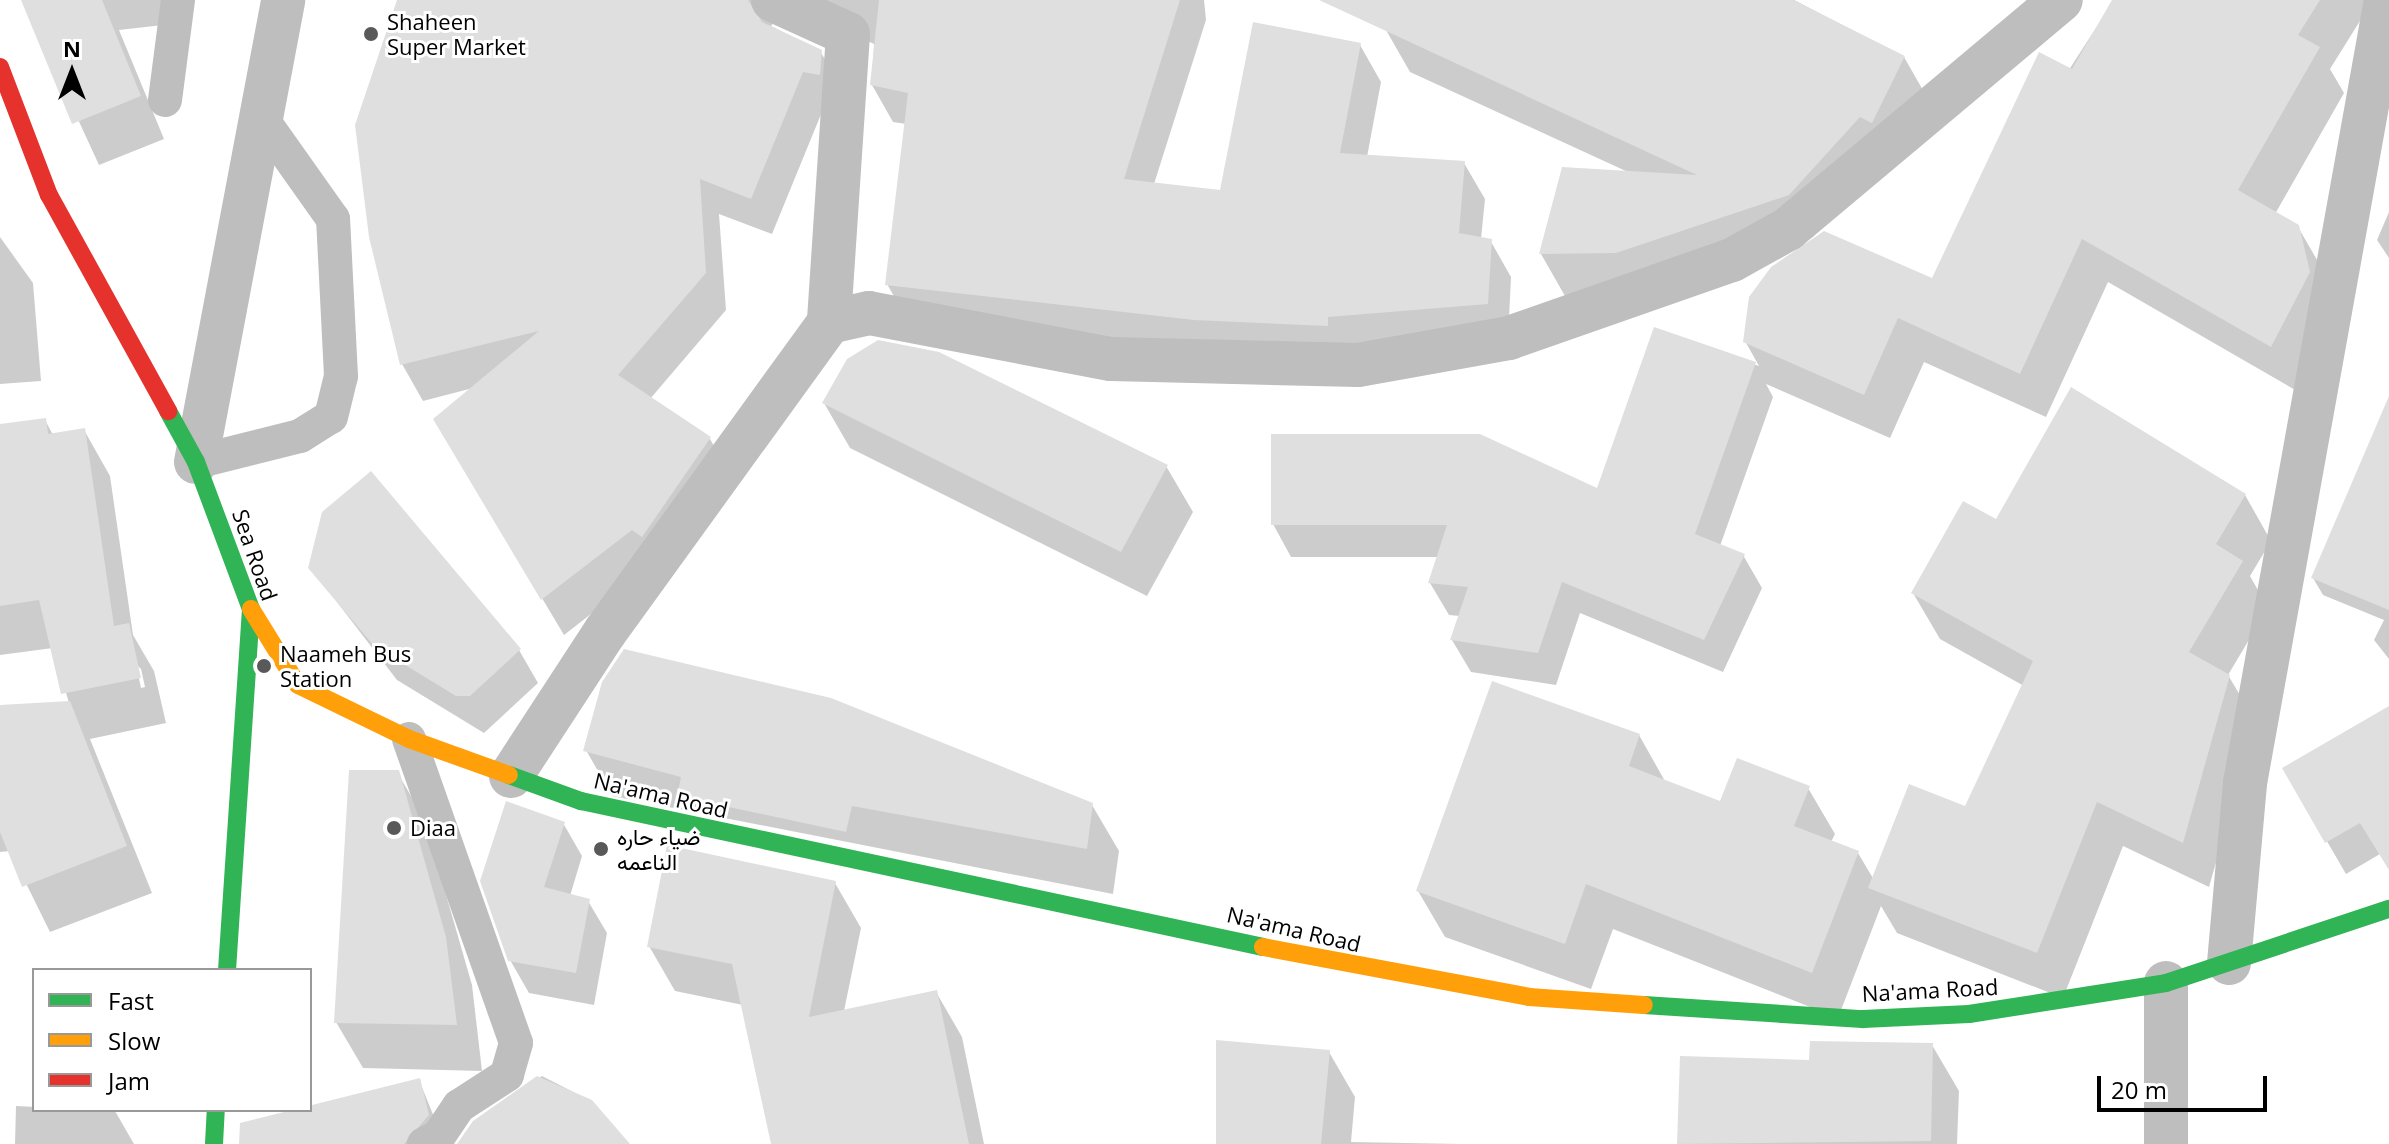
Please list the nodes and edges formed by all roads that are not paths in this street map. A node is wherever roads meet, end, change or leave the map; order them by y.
1 (178, 0) edge
2 (283, 0) edge
3 (773, 0) edge
4 (2061, 0) edge
5 (2386, 0) edge
6 (0, 67) edge
7 (165, 100) dead end
8 (263, 120) junction
9 (10, 156) dead end
10 (49, 195) junction
11 (829, 322) junction
12 (196, 462) junction
13 (251, 609) junction
14 (409, 739) junction
15 (511, 776) junction
16 (2389, 909) edge
17 (2229, 963) junction
18 (227, 968) edge
19 (2166, 983) junction
20 (216, 1112) edge
21 (214, 1144) edge
22 (424, 1144) edge
23 (2166, 1144) edge

1 - 7 lane
2 - 8 street
3 - 11 street
4 - 11 street
5 - 17 street
6 - 10 main road, Sea Road
8 - 12 street
8 - 12 lane
9 - 10 main road, Sea Road
10 - 12 main road, Sea Road
11 - 15 street
12 - 13 main road, Sea Road
13 - 14 main road, Na'ama Road
13 - 18 main road, Sea Road
14 - 15 main road, Na'ama Road
14 - 22 lane
15 - 19 main road, Na'ama Road
16 - 17 main road, Na'ama Road
17 - 19 main road, Na'ama Road
19 - 23 street
20 - 21 main road

